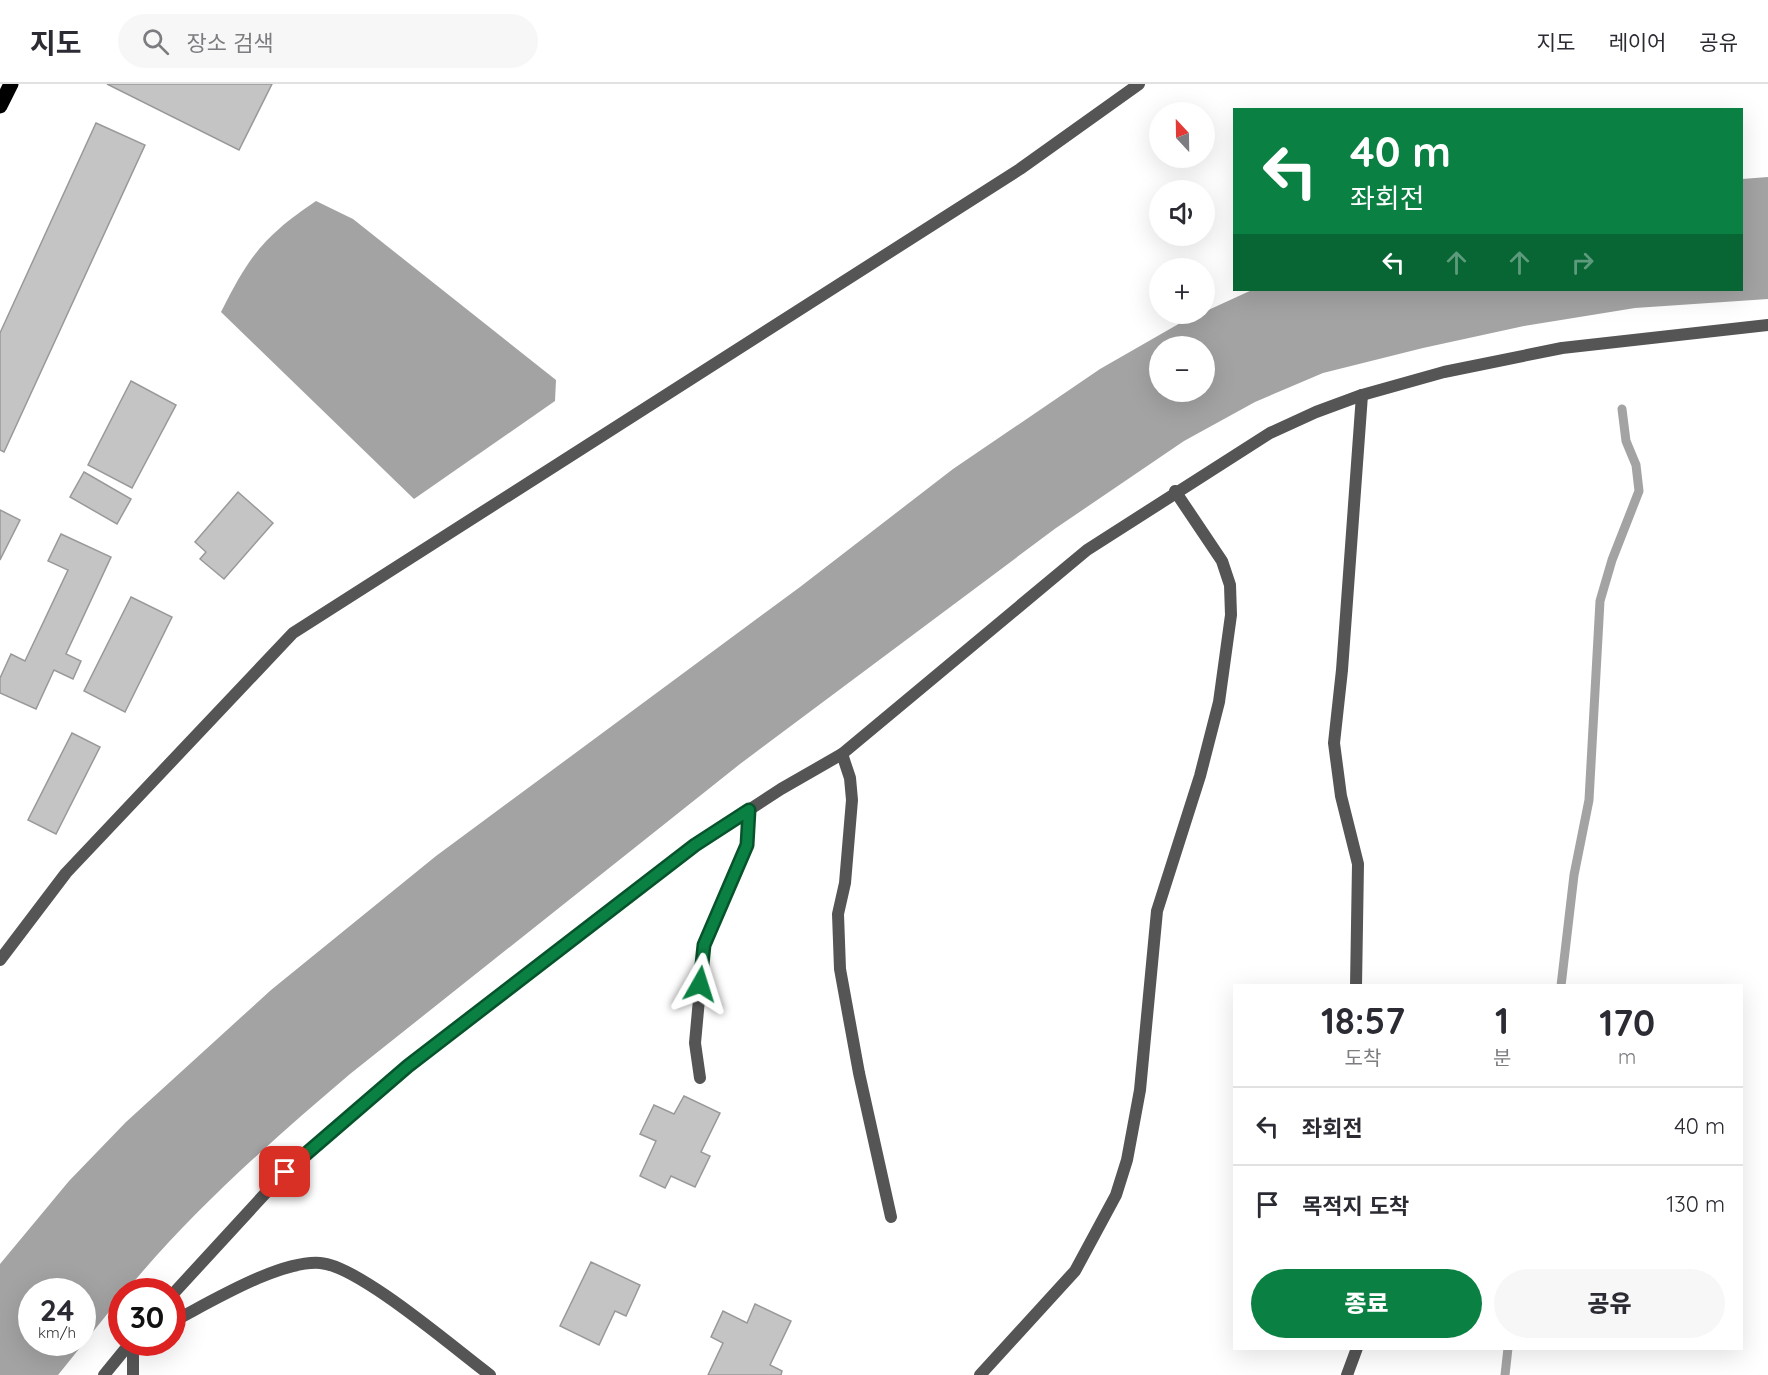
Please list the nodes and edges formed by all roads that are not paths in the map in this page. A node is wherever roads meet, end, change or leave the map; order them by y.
1 (11, 84) edge
2 (1139, 84) edge
3 (0, 106) edge
4 (1768, 326) edge
5 (1362, 395) junction
6 (1175, 491) junction
7 (842, 753) junction
8 (749, 810) junction
9 (0, 960) edge
10 (1356, 984) edge
11 (700, 1078) dead end
12 (891, 1217) dead end
13 (186, 1280) edge
14 (186, 1315) edge
15 (1356, 1350) edge
16 (120, 1356) edge
17 (132, 1356) edge
18 (104, 1375) edge
19 (132, 1375) edge
20 (490, 1375) edge
21 (980, 1375) edge
22 (1347, 1375) edge

1 - 3 main road
2 - 9 street
4 - 5 street
5 - 6 street
5 - 10 street
6 - 7 street
6 - 21 street
7 - 8 street
7 - 12 street
8 - 11 street
8 - 13 street
14 - 20 street
15 - 22 street
16 - 18 street
17 - 19 street

